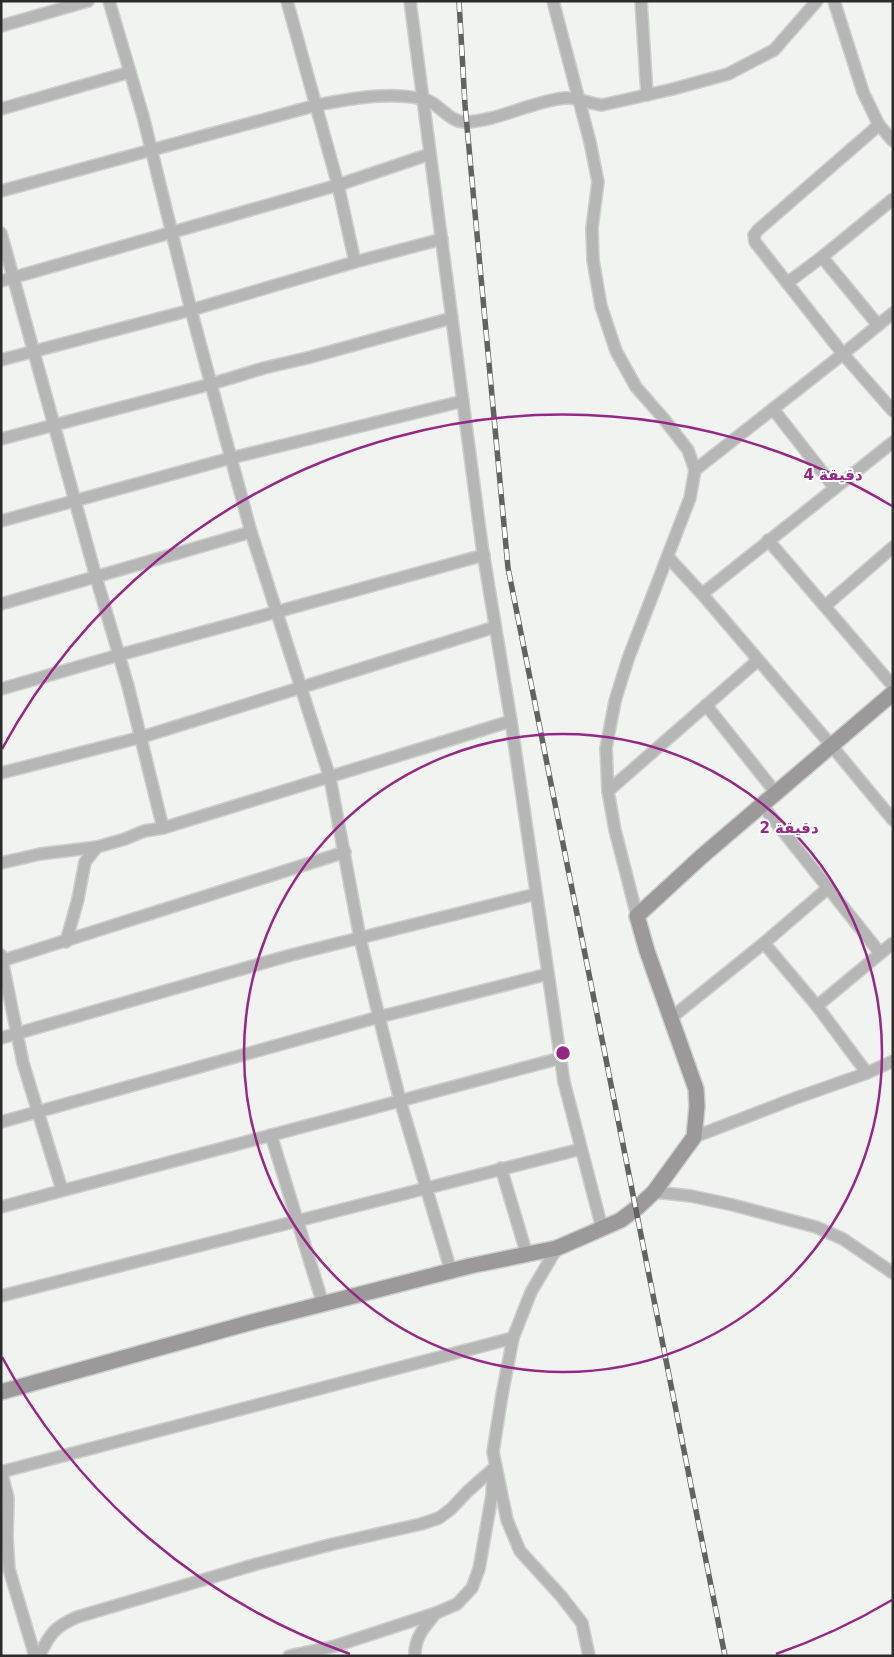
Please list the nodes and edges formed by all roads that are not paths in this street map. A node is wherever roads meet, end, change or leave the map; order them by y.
1 (88, 1) edge
2 (109, 1) edge
3 (287, 1) edge
4 (410, 1) edge
5 (552, 1) edge
6 (641, 1) edge
7 (818, 1) edge
8 (834, 1) edge
9 (1, 26) edge
10 (130, 72) junction
11 (647, 95) junction
12 (578, 98) junction
13 (423, 99) junction
14 (317, 105) junction
15 (1, 110) edge
16 (879, 125) junction
17 (893, 142) edge
18 (152, 150) junction
19 (430, 154) junction
20 (338, 185) junction
21 (1, 191) edge
22 (893, 199) edge
23 (172, 232) junction
24 (1, 233) edge
25 (442, 238) junction
26 (822, 256) junction
27 (355, 262) junction
28 (14, 278) junction
29 (1, 281) edge
30 (787, 283) junction
31 (191, 310) junction
32 (893, 312) edge
33 (452, 318) junction
34 (878, 325) junction
35 (34, 352) junction
36 (843, 354) junction
37 (1, 360) edge
38 (211, 384) junction
39 (463, 401) junction
40 (773, 410) junction
41 (893, 411) edge
42 (54, 424) junction
43 (1, 439) edge
44 (893, 442) edge
45 (231, 458) junction
46 (696, 470) junction
47 (834, 488) junction
48 (75, 500) junction
49 (1, 520) edge
50 (251, 532) junction
51 (768, 540) junction
52 (893, 547) edge
53 (484, 555) junction
54 (668, 557) junction
55 (96, 577) junction
56 (702, 594) junction
57 (1, 604) edge
58 (825, 606) junction
59 (277, 612) junction
60 (496, 627) junction
61 (119, 655) junction
62 (758, 660) junction
63 (893, 686) edge
64 (301, 688) junction
65 (1, 689) edge
66 (893, 693) edge
67 (706, 705) junction
68 (511, 721) junction
69 (142, 737) junction
70 (831, 746) junction
71 (1, 773) edge
72 (330, 778) junction
73 (608, 791) junction
74 (776, 793) junction
75 (762, 805) junction
76 (893, 820) edge
77 (163, 828) junction
78 (97, 847) junction
79 (345, 852) junction
80 (1, 863) edge
81 (828, 888) junction
82 (536, 894) junction
83 (637, 916) junction
84 (360, 938) junction
85 (66, 942) junction
86 (764, 943) junction
87 (893, 943) edge
88 (880, 953) junction
89 (2, 959) edge
90 (548, 974) junction
91 (817, 1006) junction
92 (379, 1016) junction
93 (671, 1018) junction
94 (17, 1033) junction
95 (1, 1038) edge
96 (561, 1058) junction
97 (893, 1061) edge
98 (867, 1073) junction
99 (400, 1100) junction
100 (38, 1112) junction
101 (1, 1122) edge
102 (271, 1135) junction
103 (694, 1137) junction
104 (581, 1149) junction
105 (501, 1168) junction
106 (427, 1188) junction
107 (62, 1190) junction
108 (654, 1192) junction
109 (1, 1207) edge
110 (298, 1221) junction
111 (602, 1228) junction
112 (557, 1248) junction
113 (527, 1255) junction
114 (451, 1271) junction
115 (893, 1273) edge
116 (1, 1296) edge
117 (323, 1304) junction
118 (513, 1338) junction
119 (1, 1392) edge
120 (493, 1452) junction
121 (493, 1469) junction
122 (1, 1472) edge
123 (436, 1613) junction
124 (37, 1656) edge
125 (289, 1656) edge
126 (415, 1656) edge
127 (589, 1656) edge

1 - 9 street
2 - 10 street
3 - 14 street
4 - 13 street
5 - 12 street
6 - 11 street
7 - 11 street
8 - 16 street
10 - 15 street
10 - 18 street
11 - 12 street
12 - 13 street
12 - 46 street
13 - 14 street
13 - 19 street
14 - 18 street
14 - 20 street
16 - 17 street
16 - 30 street
18 - 21 street
18 - 23 street
19 - 20 street
19 - 25 street
20 - 23 street
20 - 27 street
22 - 26 street
23 - 28 street
23 - 31 street
24 - 28 street
25 - 27 street
25 - 33 street
26 - 30 street
26 - 34 street
27 - 31 street
28 - 29 street
28 - 35 street
30 - 36 street
31 - 35 street
31 - 38 street
32 - 34 street
33 - 38 street
33 - 39 street
34 - 36 street
35 - 37 street
35 - 42 street
36 - 40 street
36 - 41 street
38 - 42 street
38 - 45 street
39 - 45 street
39 - 53 street
40 - 46 street
40 - 47 street
42 - 43 street
42 - 48 street
44 - 47 street
45 - 48 street
45 - 50 street
46 - 54 street
47 - 51 street
48 - 49 street
48 - 55 street
50 - 55 street
50 - 59 street
51 - 56 street
51 - 58 street
52 - 58 street
53 - 59 street
53 - 60 street
54 - 56 street
54 - 73 street
55 - 57 street
55 - 61 street
56 - 62 street
58 - 63 street
59 - 61 street
59 - 64 street
60 - 64 street
60 - 68 street
61 - 65 street
61 - 69 street
62 - 67 street
62 - 70 street
64 - 69 street
64 - 72 street
66 - 70 street
67 - 73 street
67 - 74 street
68 - 72 street
68 - 82 street
69 - 71 street
69 - 77 street
70 - 74 street
70 - 76 street
72 - 77 street
72 - 79 street
73 - 83 street
74 - 75 street
75 - 81 street
75 - 83 street
77 - 78 street
78 - 80 street
78 - 85 street
79 - 84 street
79 - 85 street
81 - 86 street
81 - 88 street
82 - 84 street
82 - 90 street
83 - 93 street
84 - 92 street
84 - 94 street
85 - 89 street
86 - 91 street
86 - 93 street
87 - 88 street
88 - 91 street
89 - 94 street
90 - 92 street
90 - 96 street
91 - 98 street
92 - 99 street
92 - 100 street
93 - 103 street
94 - 95 street
94 - 100 street
96 - 99 street
96 - 104 street
97 - 98 street
98 - 103 street
99 - 102 street
99 - 106 street
100 - 101 street
100 - 107 street
102 - 107 street
102 - 110 street
103 - 108 street
104 - 105 street
104 - 111 street
105 - 106 street
105 - 113 street
106 - 110 street
106 - 114 street
107 - 109 street
108 - 111 street
108 - 115 street
110 - 116 street
110 - 117 street
111 - 112 street
112 - 113 street
112 - 118 street
113 - 114 street
114 - 117 street
117 - 119 street
118 - 120 street
118 - 122 street
120 - 121 street
120 - 127 street
121 - 123 street
121 - 124 street
122 - 124 street
123 - 125 street
123 - 126 street

